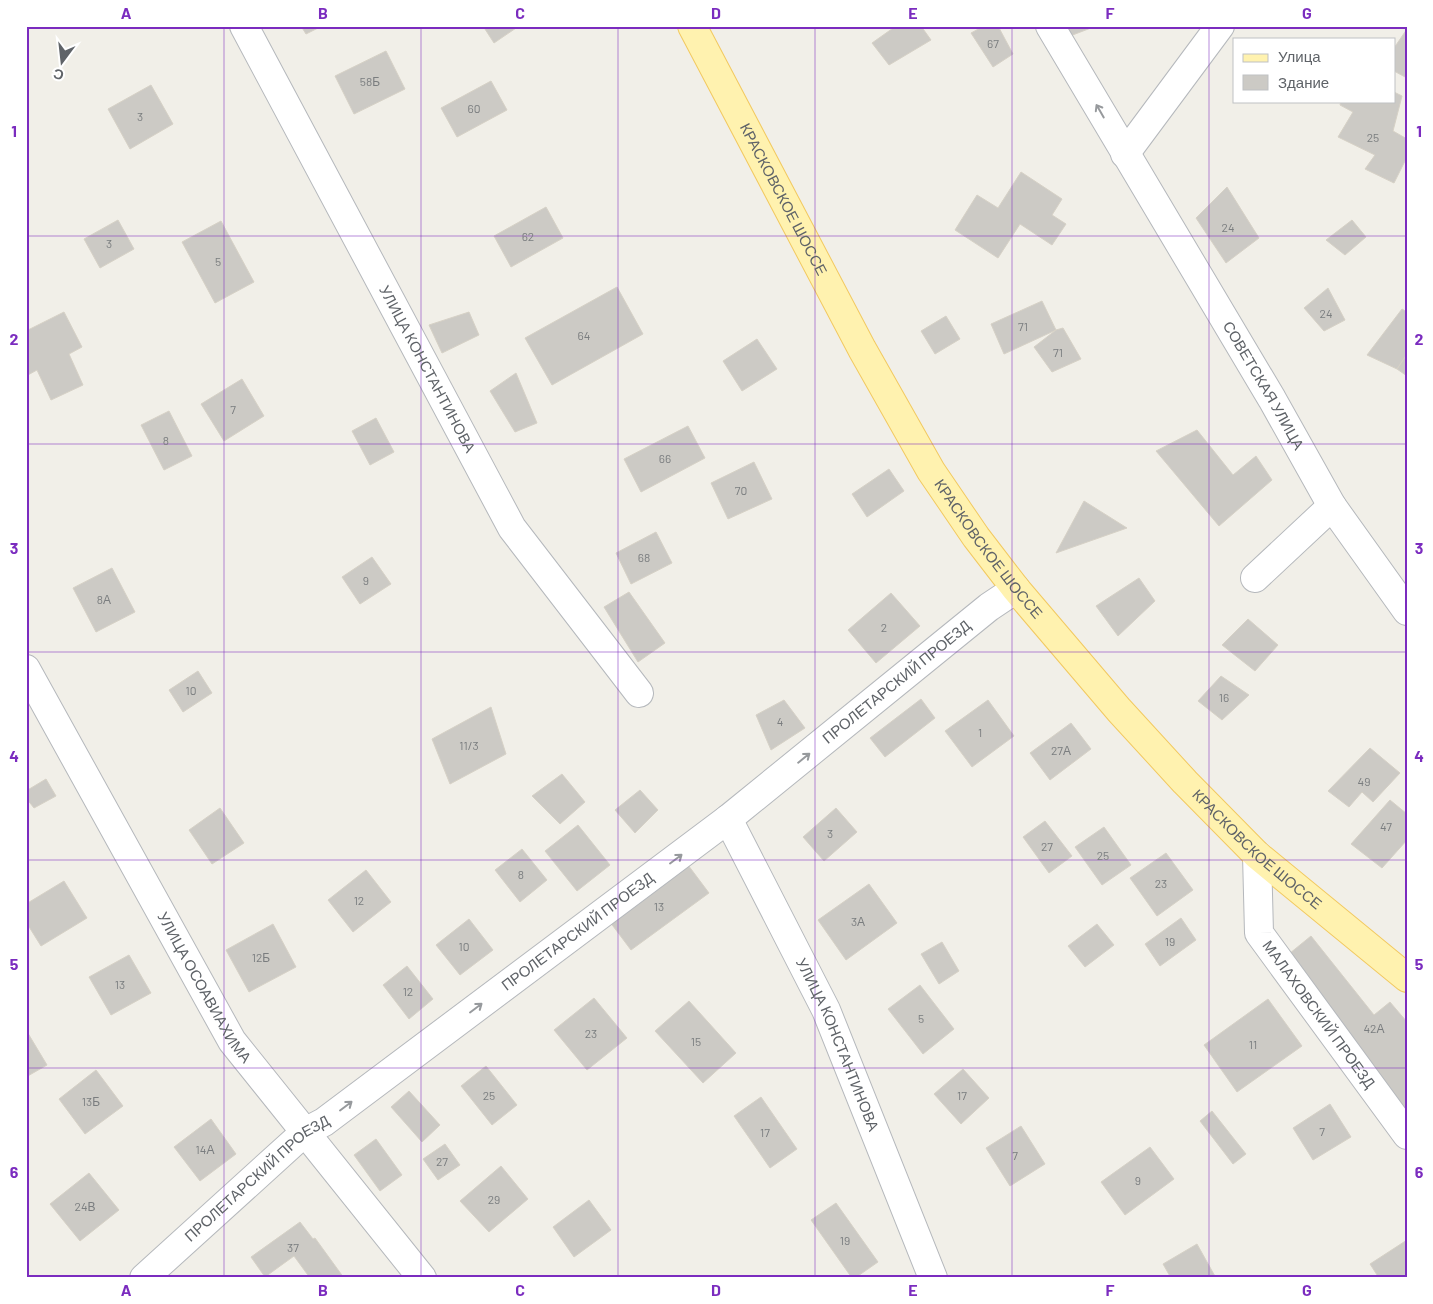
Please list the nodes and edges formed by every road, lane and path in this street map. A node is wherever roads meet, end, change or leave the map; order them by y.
1 (244, 26) edge
2 (692, 26) edge
3 (1050, 26) edge
4 (1220, 26) edge
5 (1125, 154) junction
6 (1332, 506) junction
7 (1255, 578) dead end
8 (1016, 589) junction
9 (1407, 611) edge
10 (26, 670) edge
11 (639, 693) dead end
12 (728, 819) junction
13 (1258, 855) junction
14 (1407, 978) edge
15 (305, 1132) junction
16 (1407, 1135) edge
17 (144, 1278) edge
18 (422, 1278) edge
19 (933, 1278) edge

1 - 11 street, УЛИЦА КОНСТАНТИНОВА
2 - 8 main road, КРАСКОВСКОЕ ШОССЕ
5 -> 3 street, СОВЕТСКАЯ УЛИЦА
4 - 5 street
5 - 6 street, СОВЕТСКАЯ УЛИЦА
6 - 7 street
6 - 9 street, СОВЕТСКАЯ УЛИЦА
12 -> 8 street, ПРОЛЕТАРСКИЙ ПРОЕЗД
8 - 13 main road, КРАСКОВСКОЕ ШОССЕ
10 - 15 street, УЛИЦА ОСОАВИАХИМА
15 -> 12 street, ПРОЛЕТАРСКИЙ ПРОЕЗД
12 - 19 street, УЛИЦА КОНСТАНТИНОВА
13 - 14 main road, КРАСКОВСКОЕ ШОССЕ
13 - 16 street, МАЛАХОВСКИЙ ПРОЕЗД
15 - 17 street, ПРОЛЕТАРСКИЙ ПРОЕЗД
15 - 18 street, УЛИЦА ОСОАВИАХИМА

